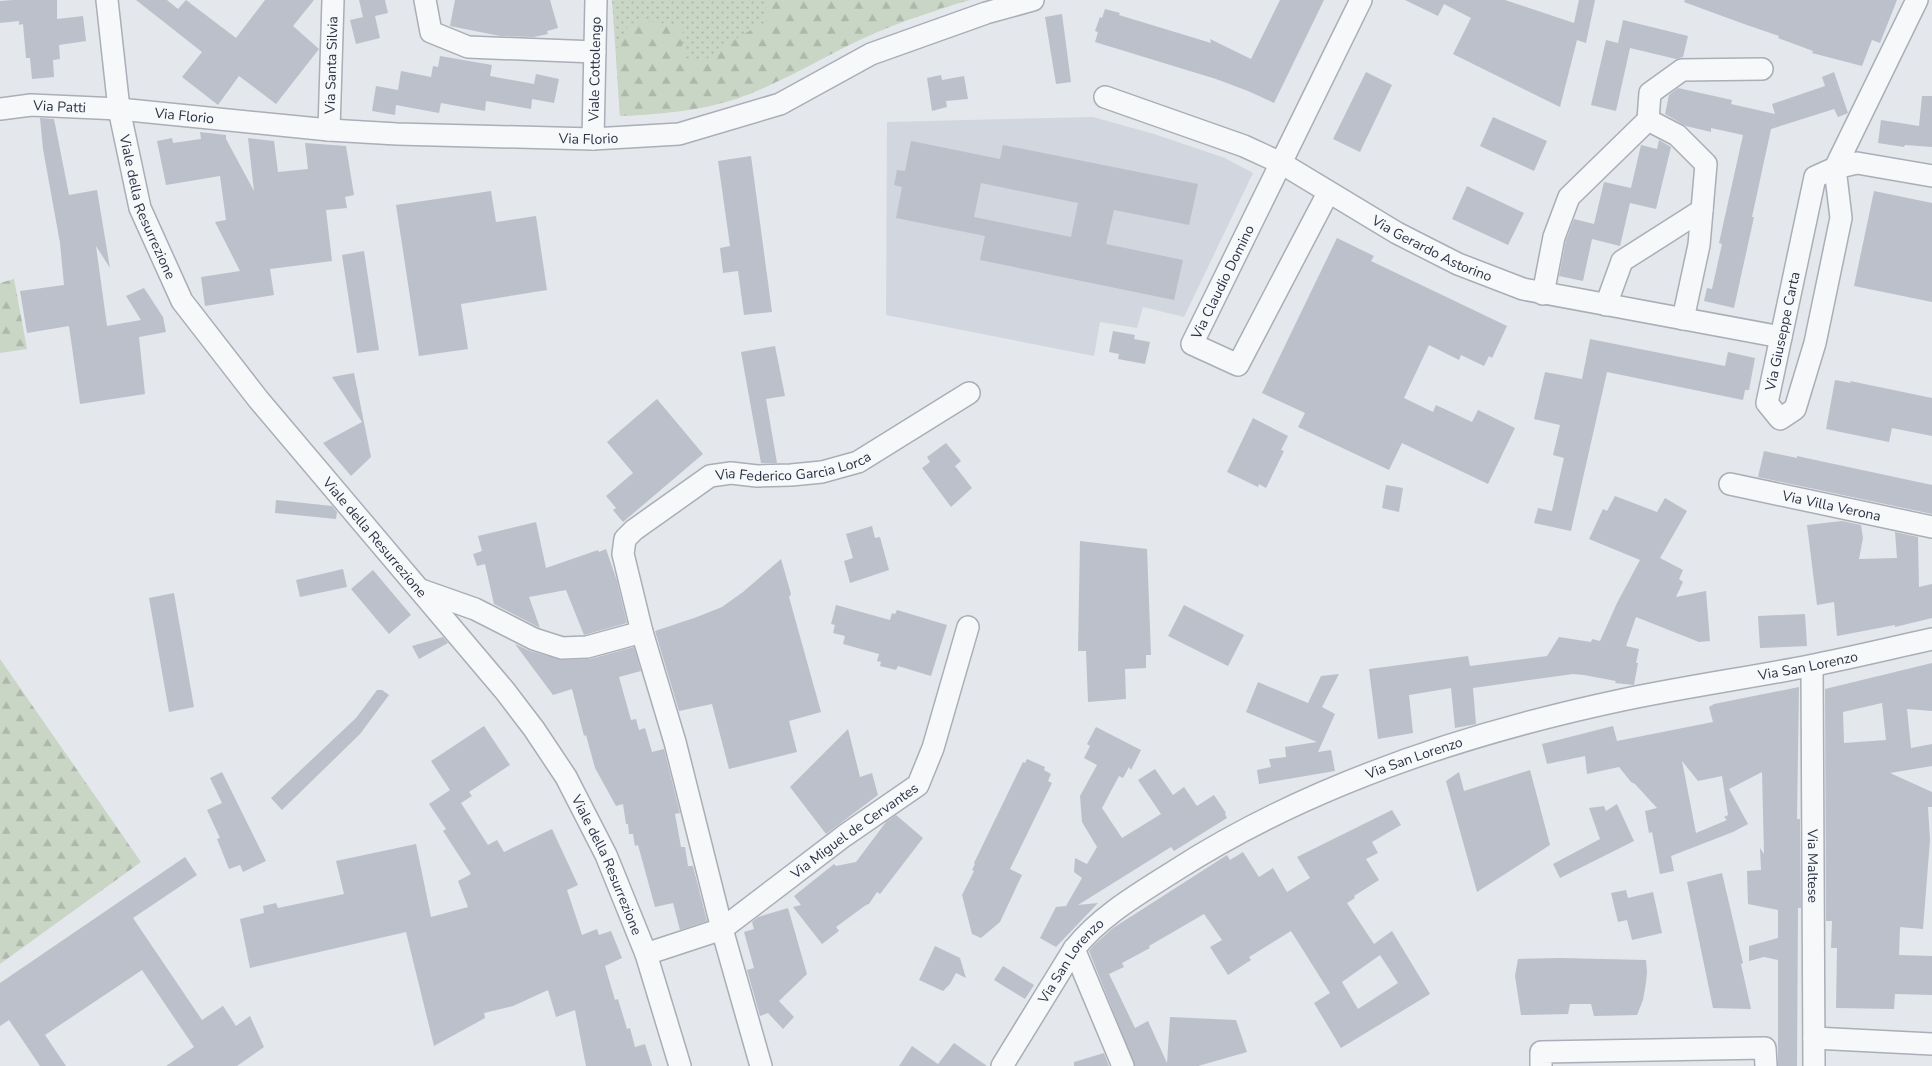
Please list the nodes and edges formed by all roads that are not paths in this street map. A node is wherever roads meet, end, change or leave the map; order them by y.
1 (107, 0) edge
2 (333, 0) edge
3 (425, 0) edge
4 (596, 0) edge
5 (1033, 0) edge
6 (1361, 0) edge
7 (1917, 0) edge
8 (595, 52) junction
9 (1762, 69) dead end
10 (1105, 97) dead end
11 (0, 108) edge
12 (119, 109) junction
13 (1648, 120) junction
14 (329, 130) junction
15 (596, 139) junction
16 (1281, 164) junction
17 (1836, 168) junction
18 (1932, 176) edge
19 (1328, 193) junction
20 (1702, 210) junction
21 (1542, 294) junction
22 (1606, 305) junction
23 (1683, 319) junction
24 (1781, 337) junction
25 (969, 393) dead end
26 (1730, 484) dead end
27 (1932, 527) edge
28 (421, 590) junction
29 (968, 626) dead end
30 (642, 632) junction
31 (1932, 639) edge
32 (1812, 666) junction
33 (722, 929) junction
34 (1074, 949) junction
35 (646, 954) junction
36 (1814, 1038) junction
37 (1932, 1044) edge
38 (1642, 1058) edge
39 (680, 1066) edge
40 (760, 1066) edge
41 (1002, 1066) edge
42 (1123, 1066) edge
43 (1541, 1066) edge
44 (1766, 1066) edge
45 (1814, 1066) edge

1 - 12 street, Viale della Resurrezione
2 - 14 street, Via Santa Silvia
3 - 8 street
4 - 8 street, Viale Cottolengo
5 - 15 street, Via Florio
6 - 16 street, Via Claudio Domino
7 - 17 street
8 - 15 street, Viale Cottolengo
9 - 13 street
10 - 16 street, Via Gerardo Astorino
11 - 12 street, Via Patti
12 - 14 street, Via Florio
12 - 28 street, Viale della Resurrezione
13 - 20 street
13 - 21 street
14 - 15 street, Via Florio
16 - 19 street, Via Gerardo Astorino
16 - 19 street, Via Claudio Domino
17 - 18 street
17 - 24 street, Via Giuseppe Carta
17 - 24 street, Via Giuseppe Carta
19 - 21 street, Via Gerardo Astorino
20 - 22 street
20 - 23 street
21 - 22 street, Via Gerardo Astorino
22 - 23 street, Via Gerardo Astorino
23 - 24 street, Via Gerardo Astorino
25 - 30 street, Via Federico Garcia Lorca
26 - 27 street, Via Villa Verona
28 - 30 street
28 - 35 street, Viale della Resurrezione
29 - 33 street, Via Miguel de Cervantes
30 - 33 street, Via Federico Garcia Lorca
31 - 32 street, Via San Lorenzo
32 - 34 street, Via San Lorenzo
32 - 36 street, Via Maltese
33 - 35 street, Via Miguel de Cervantes
33 - 40 street, Via Federico Garcia Lorca
34 - 41 street, Via San Lorenzo
34 - 42 street
35 - 39 street, Viale della Resurrezione
36 - 37 street
36 - 45 street, Via Maltese
38 - 43 street
38 - 44 street

